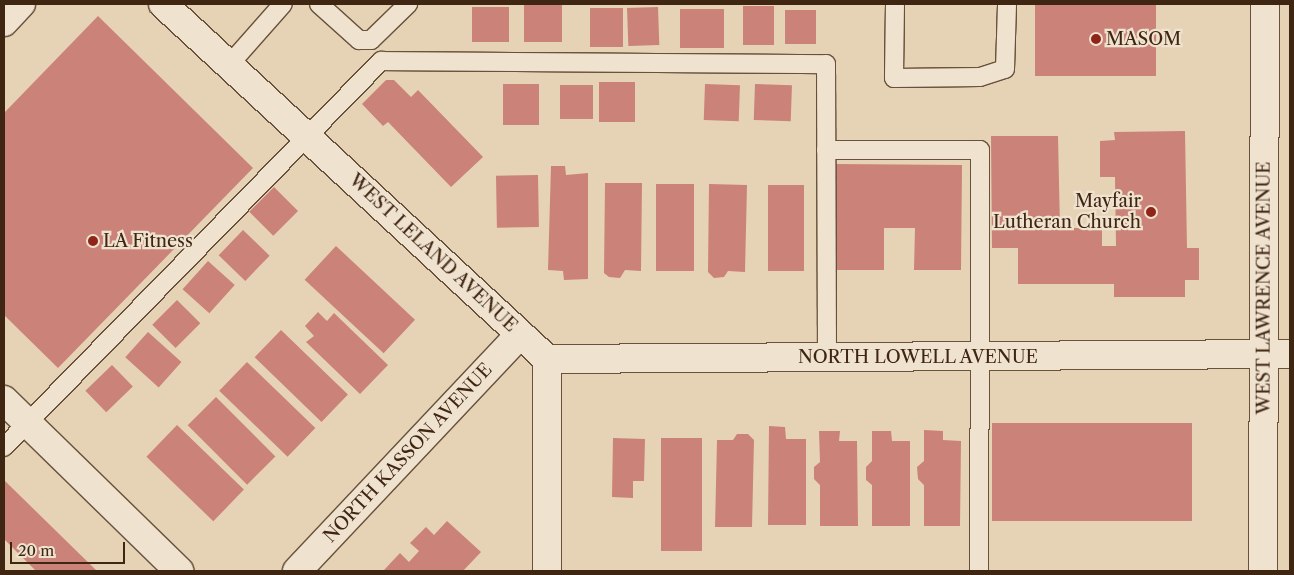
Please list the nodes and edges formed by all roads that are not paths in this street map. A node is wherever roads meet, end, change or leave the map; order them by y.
1 (21, 4) edge
2 (163, 4) edge
3 (283, 4) edge
4 (319, 4) edge
5 (408, 4) edge
6 (895, 4) edge
7 (1007, 4) edge
8 (1265, 4) edge
9 (4, 22) edge
10 (229, 65) junction
11 (307, 136) junction
12 (826, 150) junction
13 (520, 334) junction
14 (1277, 354) edge
15 (979, 356) junction
16 (827, 357) junction
17 (546, 360) junction
18 (4, 400) edge
19 (27, 423) junction
20 (4, 447) edge
21 (179, 571) edge
22 (297, 571) edge
23 (546, 571) edge
24 (979, 571) edge
25 (1263, 571) edge

1 - 9 street
2 - 10 street, WEST LELAND AVENUE
3 - 10 lane
4 - 5 lane
6 - 7 lane
8 - 14 street, WEST LAWRENCE AVENUE
10 - 11 street, WEST LELAND AVENUE
11 - 12 lane
11 - 13 street, WEST LELAND AVENUE
11 - 19 lane
12 - 15 lane
12 - 16 lane
13 - 17 street, WEST LELAND AVENUE
13 - 22 street, NORTH KASSON AVENUE
14 - 15 street, NORTH LOWELL AVENUE
14 - 25 street, WEST LAWRENCE AVENUE
15 - 16 street, NORTH LOWELL AVENUE
15 - 24 lane
16 - 17 street, NORTH LOWELL AVENUE
17 - 23 street
18 - 19 street
19 - 20 lane
19 - 21 street

